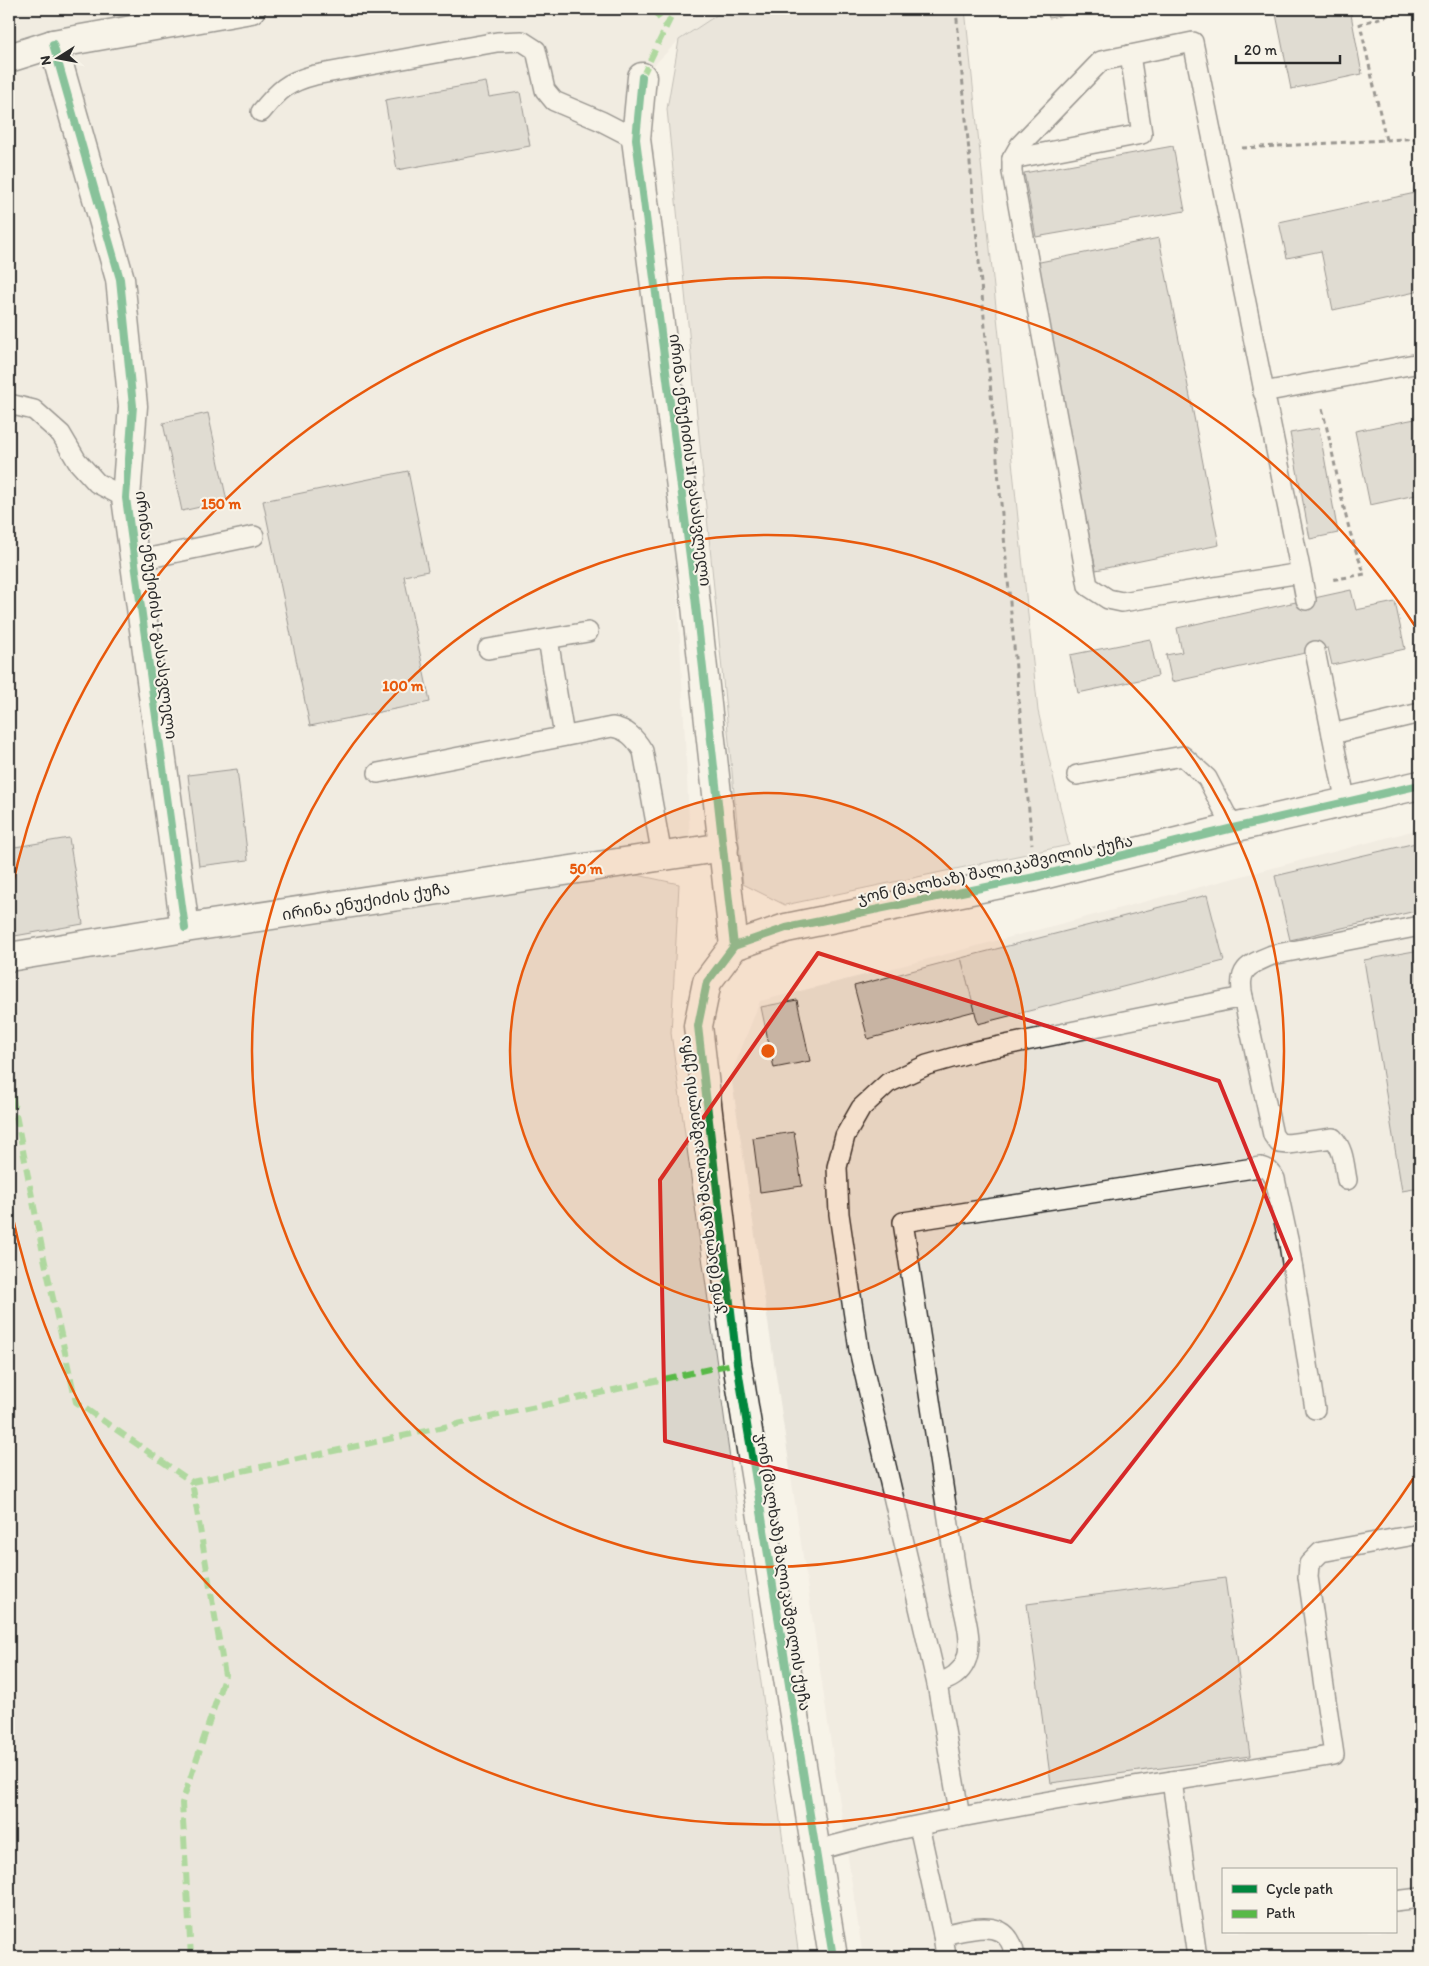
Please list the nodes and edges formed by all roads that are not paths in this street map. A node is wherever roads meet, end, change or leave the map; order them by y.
1 (252, 9) edge
2 (53, 44) junction
3 (1130, 55) junction
4 (9, 58) edge
5 (642, 77) dead end
6 (261, 112) dead end
7 (636, 139) junction
8 (1012, 159) junction
9 (1420, 363) edge
10 (1263, 392) junction
11 (9, 404) edge
12 (126, 498) junction
13 (254, 536) dead end
14 (135, 562) junction
15 (588, 632) dead end
16 (548, 639) junction
17 (488, 649) dead end
18 (1315, 651) dead end
19 (1420, 713) edge
20 (1332, 734) junction
21 (564, 736) junction
22 (378, 773) dead end
23 (1077, 775) dead end
24 (1420, 785) edge
25 (1346, 802) junction
26 (1233, 828) junction
27 (724, 847) junction
28 (662, 856) junction
29 (1420, 926) edge
30 (185, 928) junction
31 (734, 946) junction
32 (9, 957) edge
33 (1243, 997) junction
34 (1347, 1180) dead end
35 (1315, 1409) dead end
36 (1420, 1534) edge
37 (937, 1684) junction
38 (1172, 1781) junction
39 (960, 1817) junction
40 (919, 1826) junction
41 (815, 1851) junction
42 (1420, 1898) edge
43 (1396, 1901) edge
44 (943, 1935) junction
45 (833, 1957) edge
46 (946, 1957) edge
47 (1015, 1957) edge
48 (1197, 1957) edge

1 - 2 street
2 - 4 street
2 - 12 street, ირინა ენუქიძის I გასასვლელი
3 - 8 lane
3 - 8 lane
3 - 10 lane
5 - 7 street, ირინა ენუქიძის II გასასვლელი
6 - 7 lane
7 - 27 street, ირინა ენუქიძის II გასასვლელი
8 - 10 lane
9 - 10 lane
11 - 12 lane
12 - 14 street, ირინა ენუქიძის I გასასვლელი
13 - 14 lane
14 - 30 street, ირინა ენუქიძის I გასასვლელი
15 - 16 lane
16 - 17 lane
16 - 21 lane
18 - 20 lane
19 - 20 lane
20 - 25 lane
21 - 22 lane
21 - 28 lane
23 - 26 lane
24 - 25 street, ჯონ (მალხაზ) შალიკაშვილის ქუჩა
25 - 26 street, ჯონ (მალხაზ) შალიკაშვილის ქუჩა
26 - 31 street, ჯონ (მალხაზ) შალიკაშვილის ქუჩა
27 - 28 street, ირინა ენუქიძის ქუჩა
27 - 31 street, ირინა ენუქიძის II გასასვლელი
28 - 30 street, ირინა ენუქიძის ქუჩა
29 - 33 lane
30 - 32 street, ირინა ენუქიძის ქუჩა
31 - 41 street, ჯონ (მალხაზ) შალიკაშვილის ქუჩა
33 - 34 lane
33 - 37 lane
35 - 37 lane
36 - 38 lane
37 - 39 lane
38 - 39 lane
38 - 48 lane
39 - 40 lane
40 - 41 lane
40 - 44 lane
41 - 45 street, ჯონ (მალხაზ) შალიკაშვილის ქუჩა
42 - 43 lane
44 - 46 lane
44 - 47 lane

